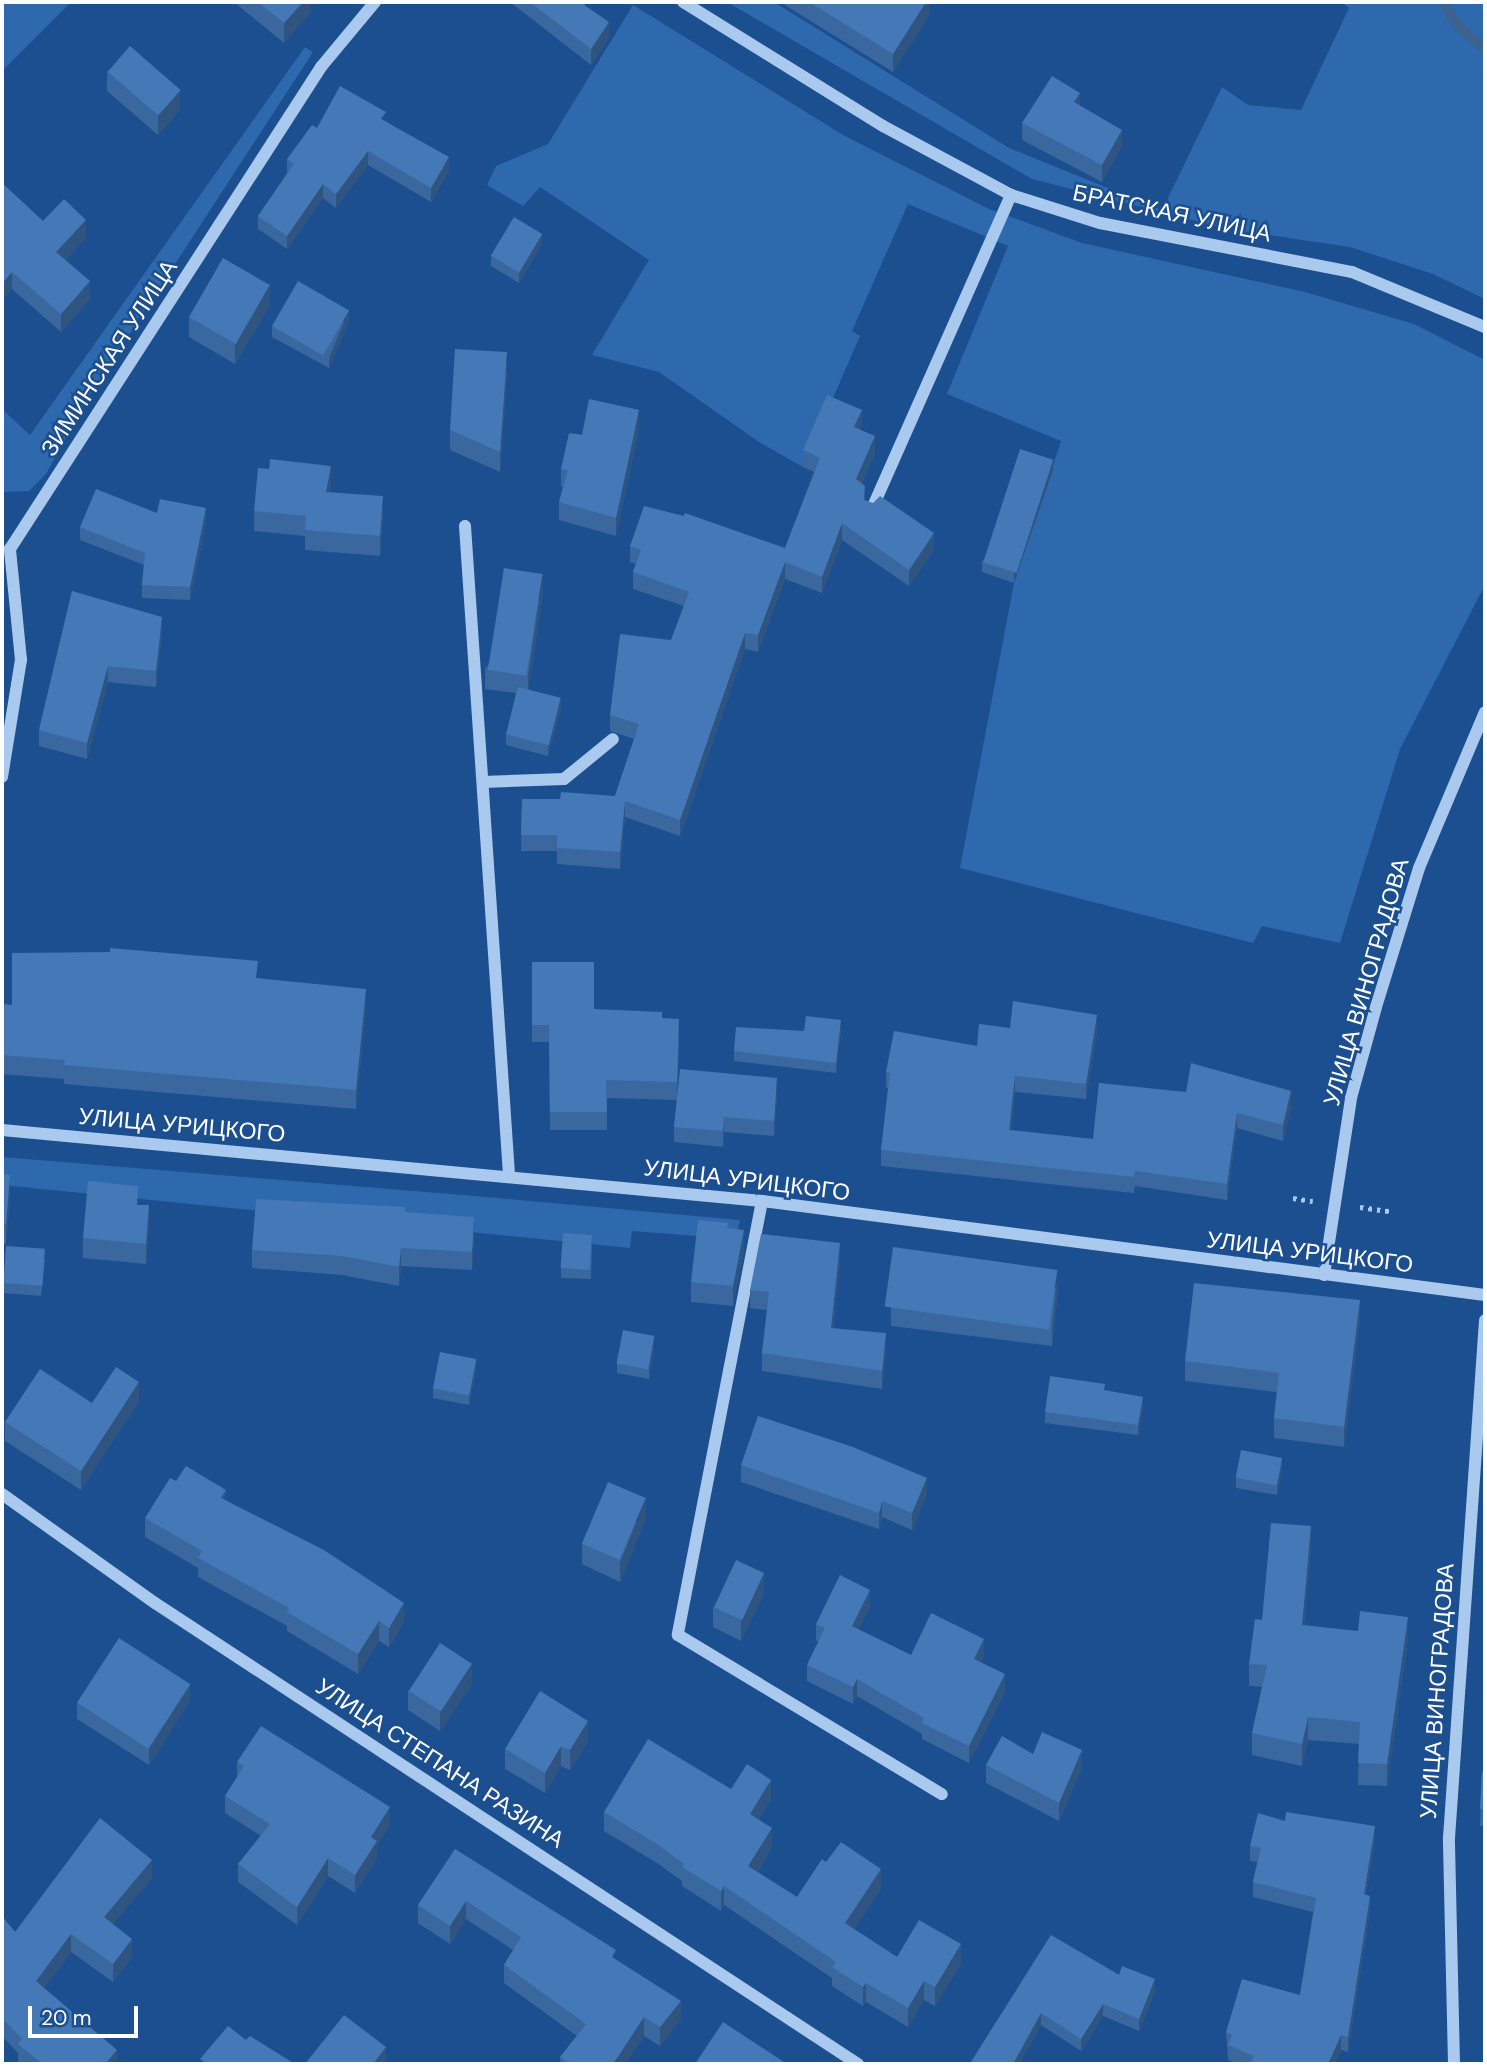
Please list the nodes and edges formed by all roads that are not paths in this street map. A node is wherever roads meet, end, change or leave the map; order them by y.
1 (375, 2) edge
2 (683, 2) edge
3 (1012, 195) junction
4 (1485, 327) edge
5 (870, 511) edge
6 (465, 526) dead end
7 (6, 545) edge
8 (1485, 712) edge
9 (613, 739) dead end
10 (2, 777) edge
11 (483, 782) junction
12 (2, 1130) edge
13 (509, 1175) junction
14 (762, 1202) junction
15 (1324, 1275) junction
16 (1485, 1295) edge
17 (1485, 1320) edge
18 (2, 1494) edge
19 (942, 1794) dead end
20 (858, 2064) edge
21 (1454, 2064) edge

1 - 7 street, ЗИМИНСКАЯ УЛИЦА
2 - 3 street, БРАТСКАЯ УЛИЦА
3 - 4 street, БРАТСКАЯ УЛИЦА
3 - 5 street
6 - 11 street
7 - 10 street, ЗИМИНСКАЯ УЛИЦА
8 - 15 street, УЛИЦА ВИНОГРАДОВА
9 - 11 street
11 - 13 street
12 - 13 street, УЛИЦА УРИЦКОГО
13 - 14 street, УЛИЦА УРИЦКОГО
14 - 15 street, УЛИЦА УРИЦКОГО
14 - 19 street
15 - 16 street, УЛИЦА УРИЦКОГО
17 - 21 street, УЛИЦА ВИНОГРАДОВА
18 - 20 street, УЛИЦА СТЕПАНА РАЗИНА

